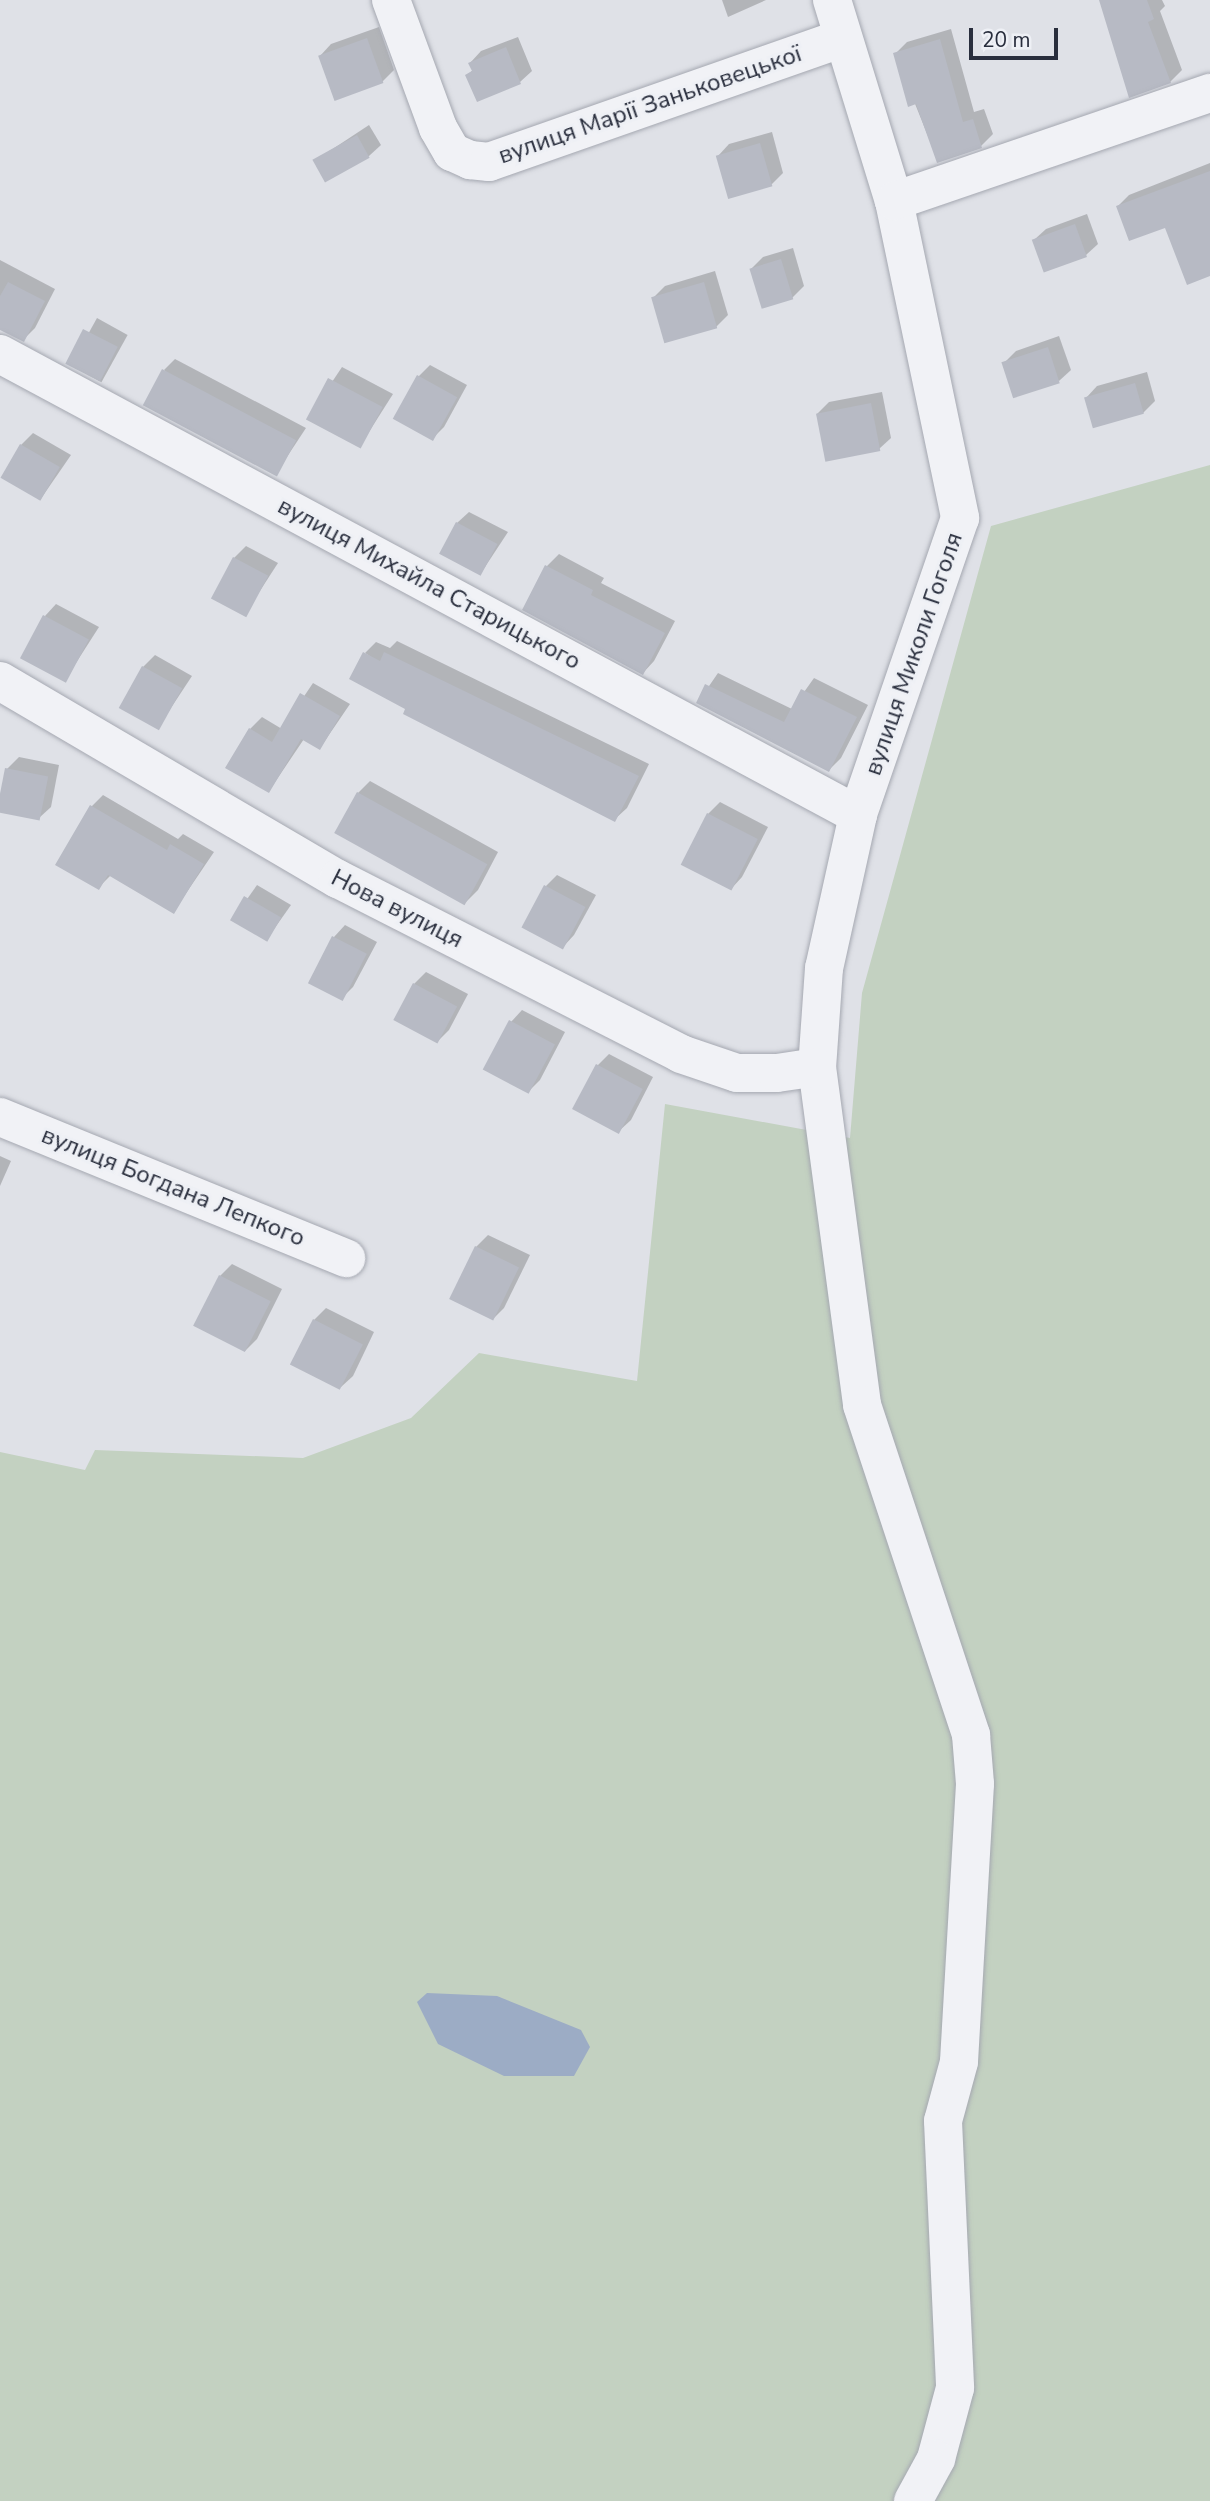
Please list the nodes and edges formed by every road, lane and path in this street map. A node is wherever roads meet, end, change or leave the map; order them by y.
1 (391, 0) edge
2 (832, 0) edge
3 (843, 38) junction
4 (1210, 93) edge
5 (894, 201) junction
6 (0, 354) edge
7 (0, 681) edge
8 (858, 815) junction
9 (817, 1067) junction
10 (0, 1117) edge
11 (346, 1258) dead end
12 (914, 2501) edge

1 - 3 street, вулиця Марії Заньковецької
2 - 3 street, вулиця Миколи Гоголя
3 - 5 street, вулиця Миколи Гоголя
4 - 5 street
5 - 8 street, вулиця Миколи Гоголя
6 - 8 street, вулиця Михайла Старицького
7 - 9 street, Нова вулиця
8 - 9 street, вулиця Миколи Гоголя
9 - 12 street, вулиця Миколи Гоголя
10 - 11 street, вулиця Богдана Лепкого

